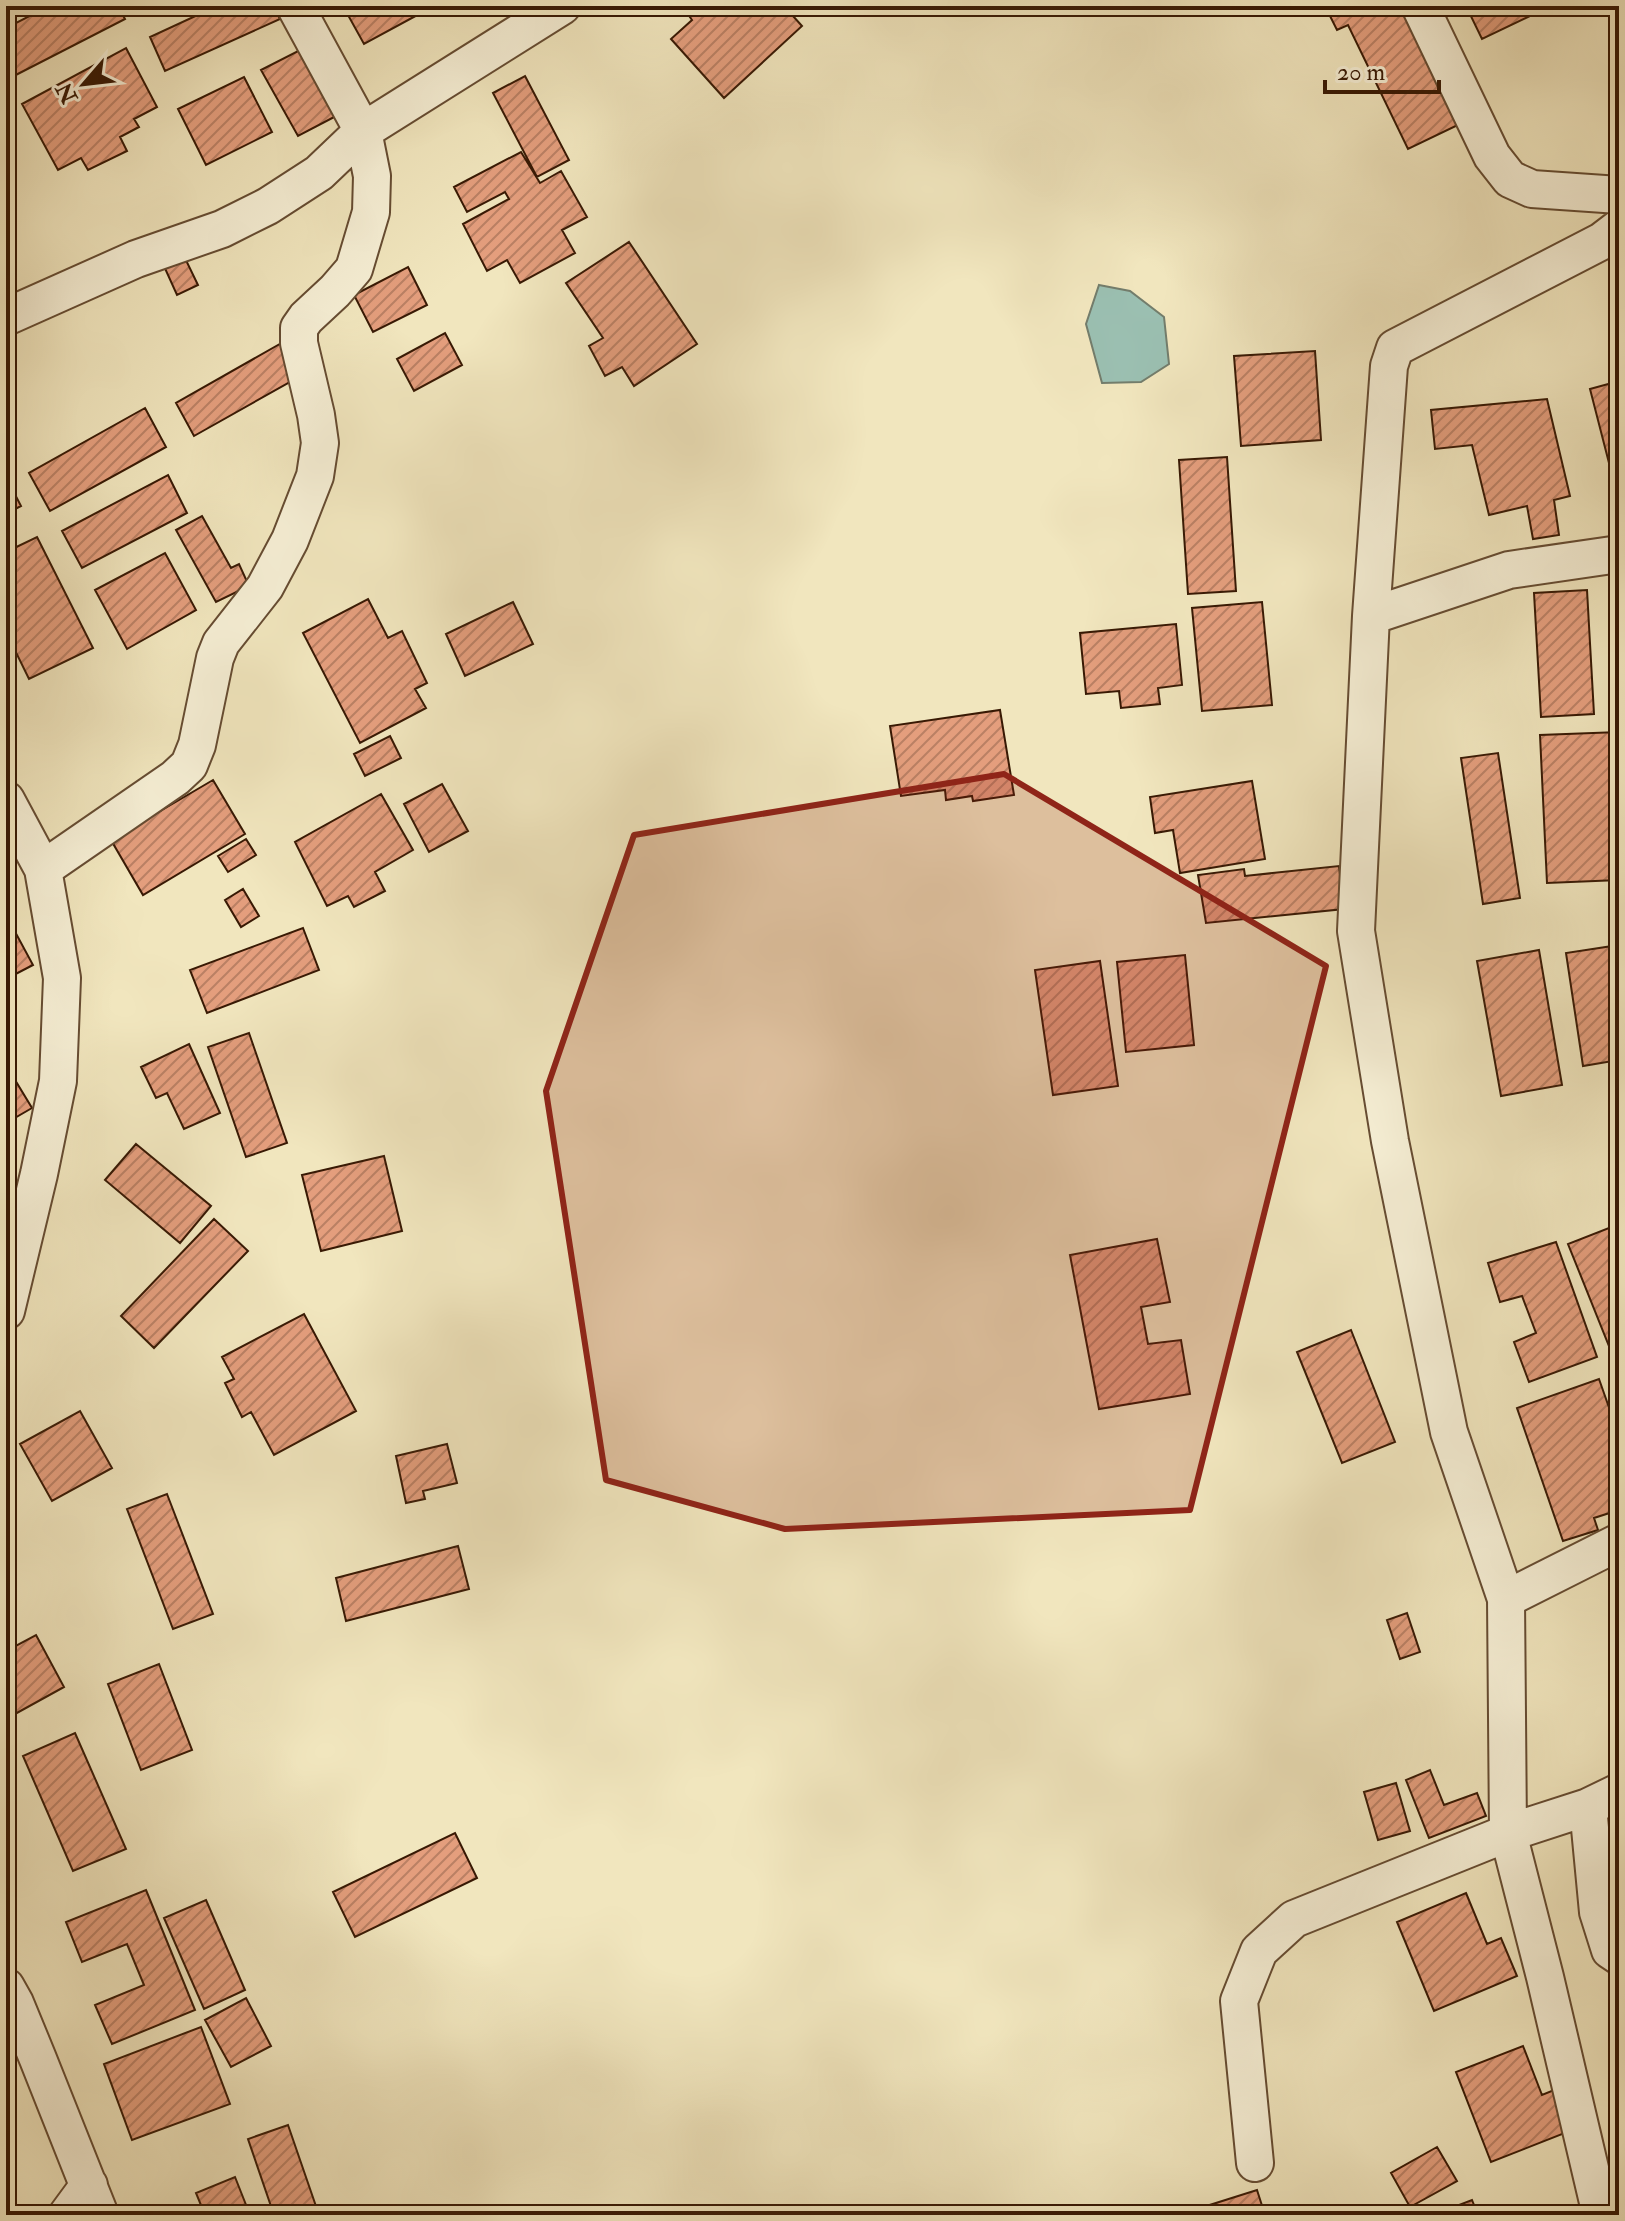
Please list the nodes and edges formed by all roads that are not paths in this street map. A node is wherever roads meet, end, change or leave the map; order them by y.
1 (295, 6) edge
2 (562, 6) edge
3 (1420, 6) edge
4 (363, 131) junction
5 (1619, 195) edge
6 (1619, 228) edge
7 (6, 317) edge
8 (1619, 554) edge
9 (1371, 616) junction
10 (6, 800) edge
11 (15, 843) edge
12 (43, 869) junction
13 (6, 1311) edge
14 (1619, 1542) edge
15 (1506, 1599) junction
16 (1603, 1800) edge
17 (1508, 1833) junction
18 (1619, 1956) edge
19 (6, 1987) edge
20 (1255, 2163) dead end
21 (94, 2200) edge
22 (67, 2215) edge
23 (1601, 2215) edge

1 - 4 street
2 - 4 street
3 - 5 street
4 - 7 street
4 - 12 street
6 - 9 street
8 - 9 street
9 - 15 street
10 - 11 street
11 - 12 street
12 - 13 street
14 - 15 street
15 - 17 street
16 - 17 street
16 - 18 street
17 - 20 street
17 - 23 street
19 - 21 street
21 - 22 street

